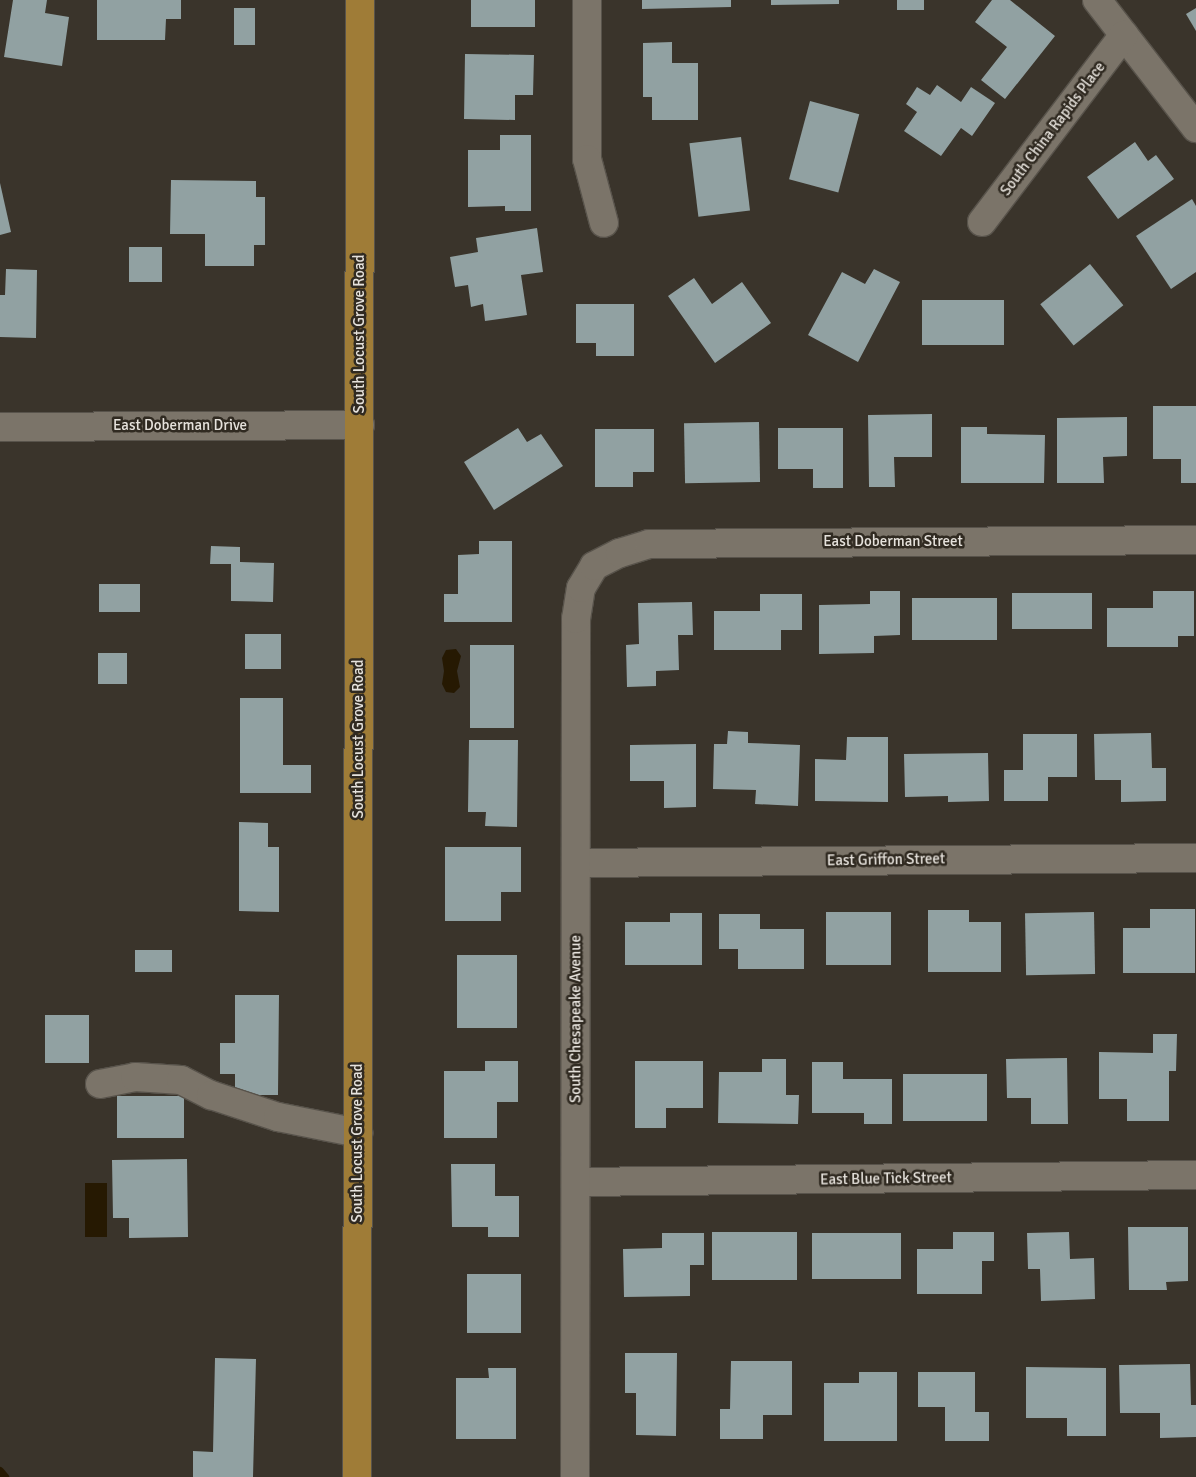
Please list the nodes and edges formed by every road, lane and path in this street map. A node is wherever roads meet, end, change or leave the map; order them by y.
1 (360, 0) edge
2 (587, 0) edge
3 (1097, 0) edge
4 (1124, 35) junction
5 (1196, 128) edge
6 (982, 222) dead end
7 (604, 223) dead end
8 (360, 425) junction
9 (0, 427) edge
10 (1196, 540) edge
11 (594, 566) joint
12 (1196, 858) edge
13 (576, 863) junction
14 (100, 1084) dead end
15 (358, 1133) junction
16 (1196, 1175) edge
17 (576, 1182) junction
18 (357, 1477) edge
19 (575, 1477) edge

1 - 8 main road, South Locust Grove Road
2 - 7 street
3 - 4 street
4 - 5 street
4 - 6 street, South China Rapids Place
8 - 9 street, East Doberman Drive
8 - 15 main road, South Locust Grove Road
10 - 11 street, East Doberman Street
11 - 13 street, South Chesapeake Avenue
12 - 13 street, East Griffon Street
13 - 17 street, South Chesapeake Avenue
14 - 15 street
15 - 18 main road, South Locust Grove Road
16 - 17 street, East Blue Tick Street
17 - 19 street, South Chesapeake Avenue

